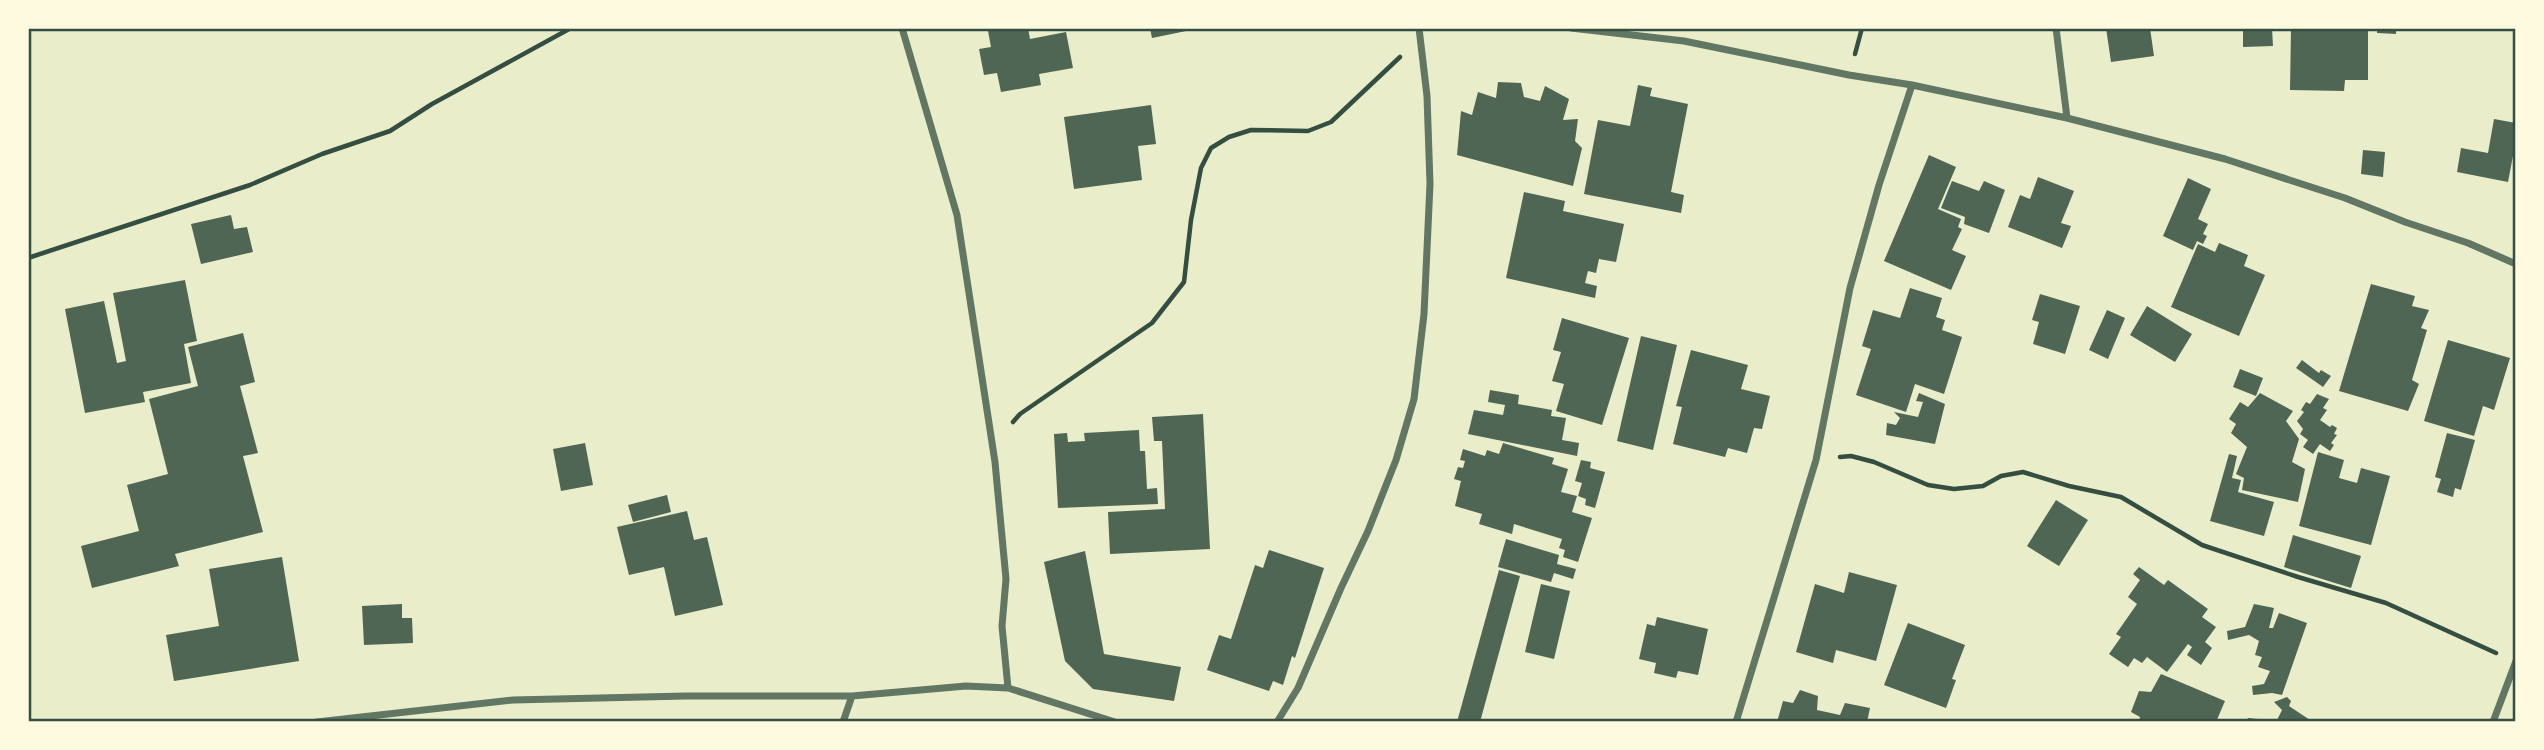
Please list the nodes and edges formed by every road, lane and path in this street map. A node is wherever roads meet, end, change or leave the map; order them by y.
1 (571, 28) edge
2 (902, 28) edge
3 (1419, 28) edge
4 (1571, 28) edge
5 (2056, 28) edge
6 (1420, 37) junction
7 (1912, 85) junction
8 (2067, 118) junction
9 (28, 258) edge
10 (2516, 264) edge
11 (993, 448) junction
12 (1815, 460) junction
13 (2516, 661) edge
14 (1008, 688) junction
15 (852, 696) junction
16 (317, 722) edge
17 (843, 722) edge
18 (1115, 722) edge
19 (1277, 722) edge
20 (1736, 722) edge
21 (2493, 722) edge

1 - 9 path
2 - 11 street
3 - 6 street
4 - 7 street
5 - 8 street
6 - 11 path
6 - 19 street
7 - 8 street
7 - 12 street
8 - 10 street
11 - 14 street
12 - 13 path
12 - 20 street
13 - 21 street
14 - 15 street
14 - 18 street
15 - 16 street
15 - 17 street

